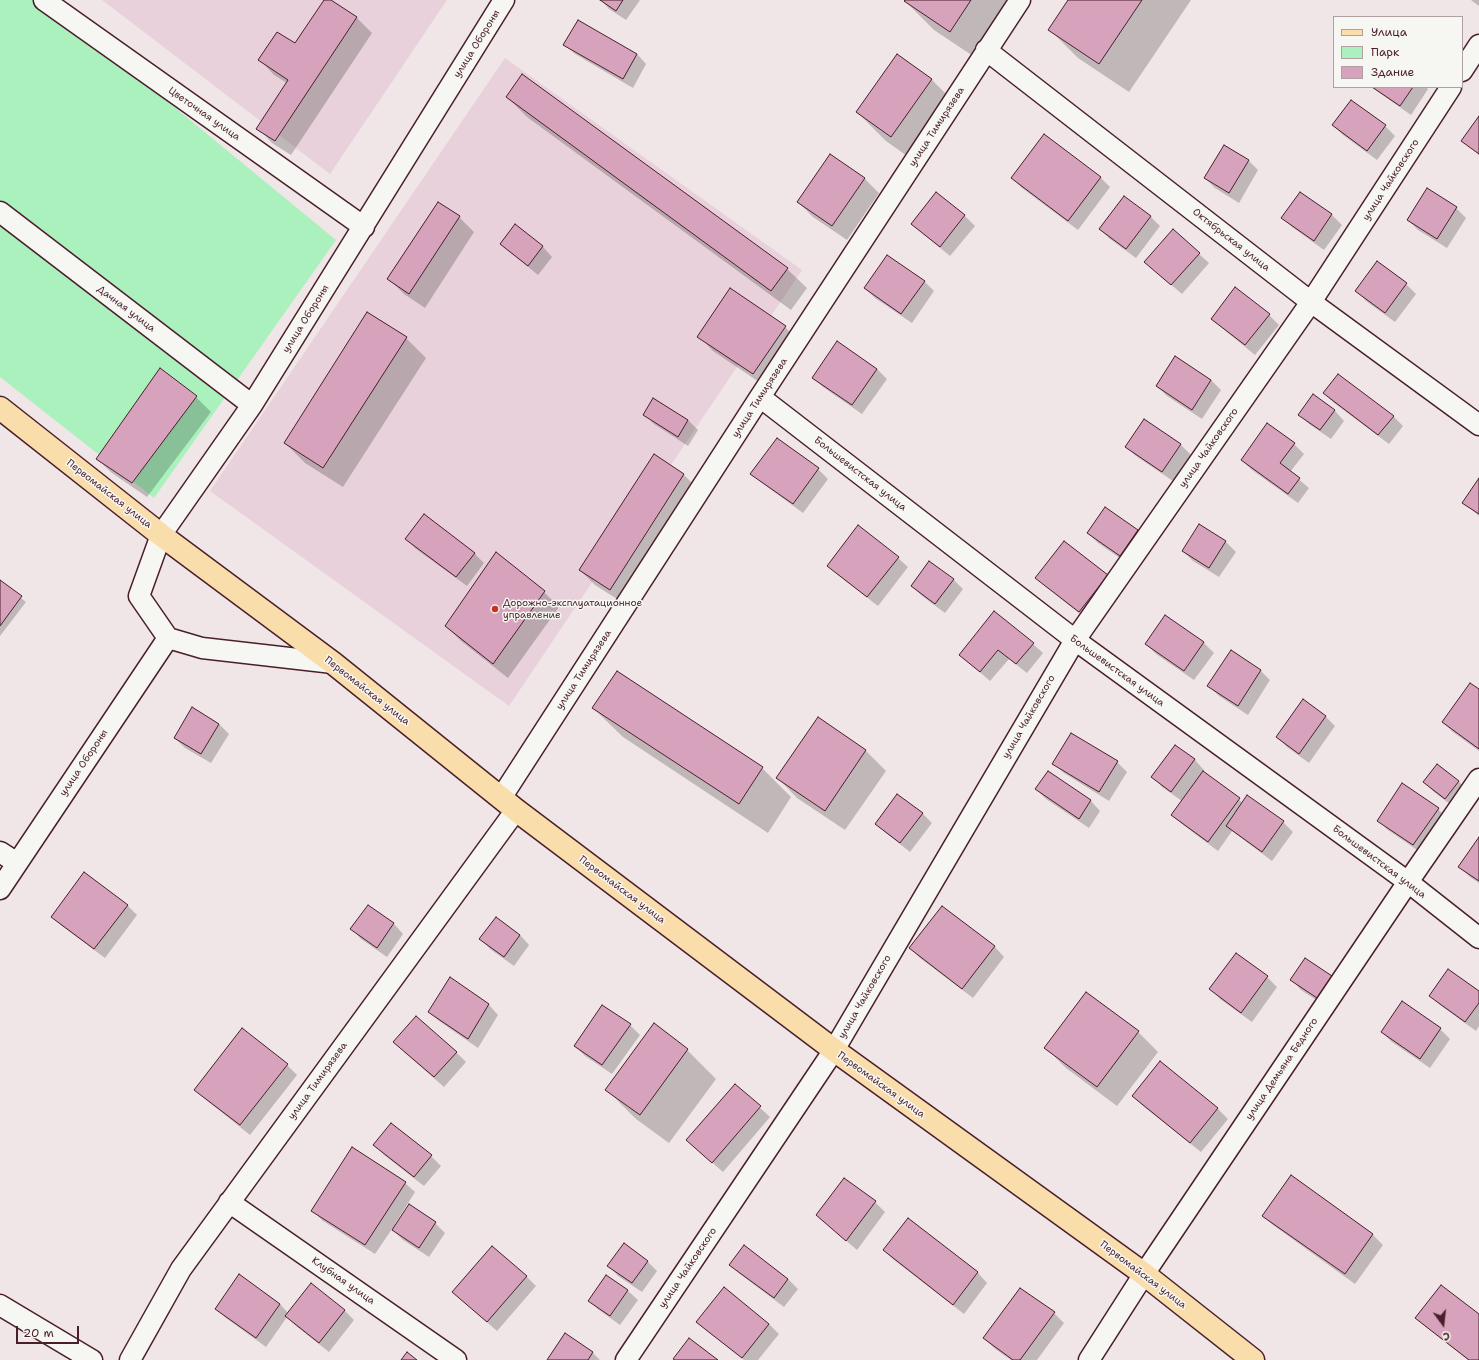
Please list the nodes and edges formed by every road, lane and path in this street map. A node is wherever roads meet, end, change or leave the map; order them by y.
1 (44, 0) edge
2 (504, 0) edge
3 (1020, 0) edge
4 (1479, 45) edge
5 (986, 50) junction
6 (1463, 69) edge
7 (1450, 88) edge
8 (0, 212) edge
9 (364, 228) junction
10 (1311, 302) junction
11 (760, 397) junction
12 (252, 406) junction
13 (0, 408) edge
14 (1479, 425) edge
15 (161, 535) junction
16 (168, 638) junction
17 (1075, 640) junction
18 (333, 663) junction
19 (1479, 779) edge
20 (509, 804) junction
21 (0, 852) edge
22 (17, 863) junction
23 (1408, 882) junction
24 (0, 889) edge
25 (1479, 938) edge
26 (834, 1050) junction
27 (229, 1202) junction
28 (1144, 1274) junction
29 (0, 1305) edge
30 (92, 1360) edge
31 (130, 1360) edge
32 (456, 1360) edge
33 (626, 1360) edge
34 (1089, 1360) edge
35 (1253, 1360) edge

1 - 9 street, Цветочная улица
2 - 9 street, улица Обороны
3 - 5 street, улица Тимирязева
4 - 6 street
5 - 10 street, Октябрьская улица
5 - 11 street, улица Тимирязева
7 - 10 street, улица Чайковского
8 - 12 street, Дачная улица
9 - 12 street, улица Обороны
10 - 14 street, Октябрьская улица
10 - 17 street, улица Чайковского
11 - 17 street, Большевистская улица
11 - 20 street, улица Тимирязева
12 - 15 street, улица Обороны
13 - 15 main road, Первомайская улица
15 - 16 street, улица Обороны
15 - 18 main road, Первомайская улица
16 - 18 street
16 - 22 street, улица Обороны
17 - 23 street, Большевистская улица
17 - 26 street, улица Чайковского
18 - 20 main road, Первомайская улица
19 - 23 street, улица Демьяна Бедного
20 - 26 main road, Первомайская улица
20 - 27 street, улица Тимирязева
21 - 22 street
22 - 24 street, улица Обороны
23 - 25 street, Большевистская улица
23 - 28 street, улица Демьяна Бедного
26 - 28 main road, Первомайская улица
26 - 33 street, улица Чайковского
27 - 31 street, улица Тимирязева
27 - 32 street, Клубная улица
28 - 34 street, улица Демьяна Бедного
28 - 35 main road, Первомайская улица
29 - 30 street

